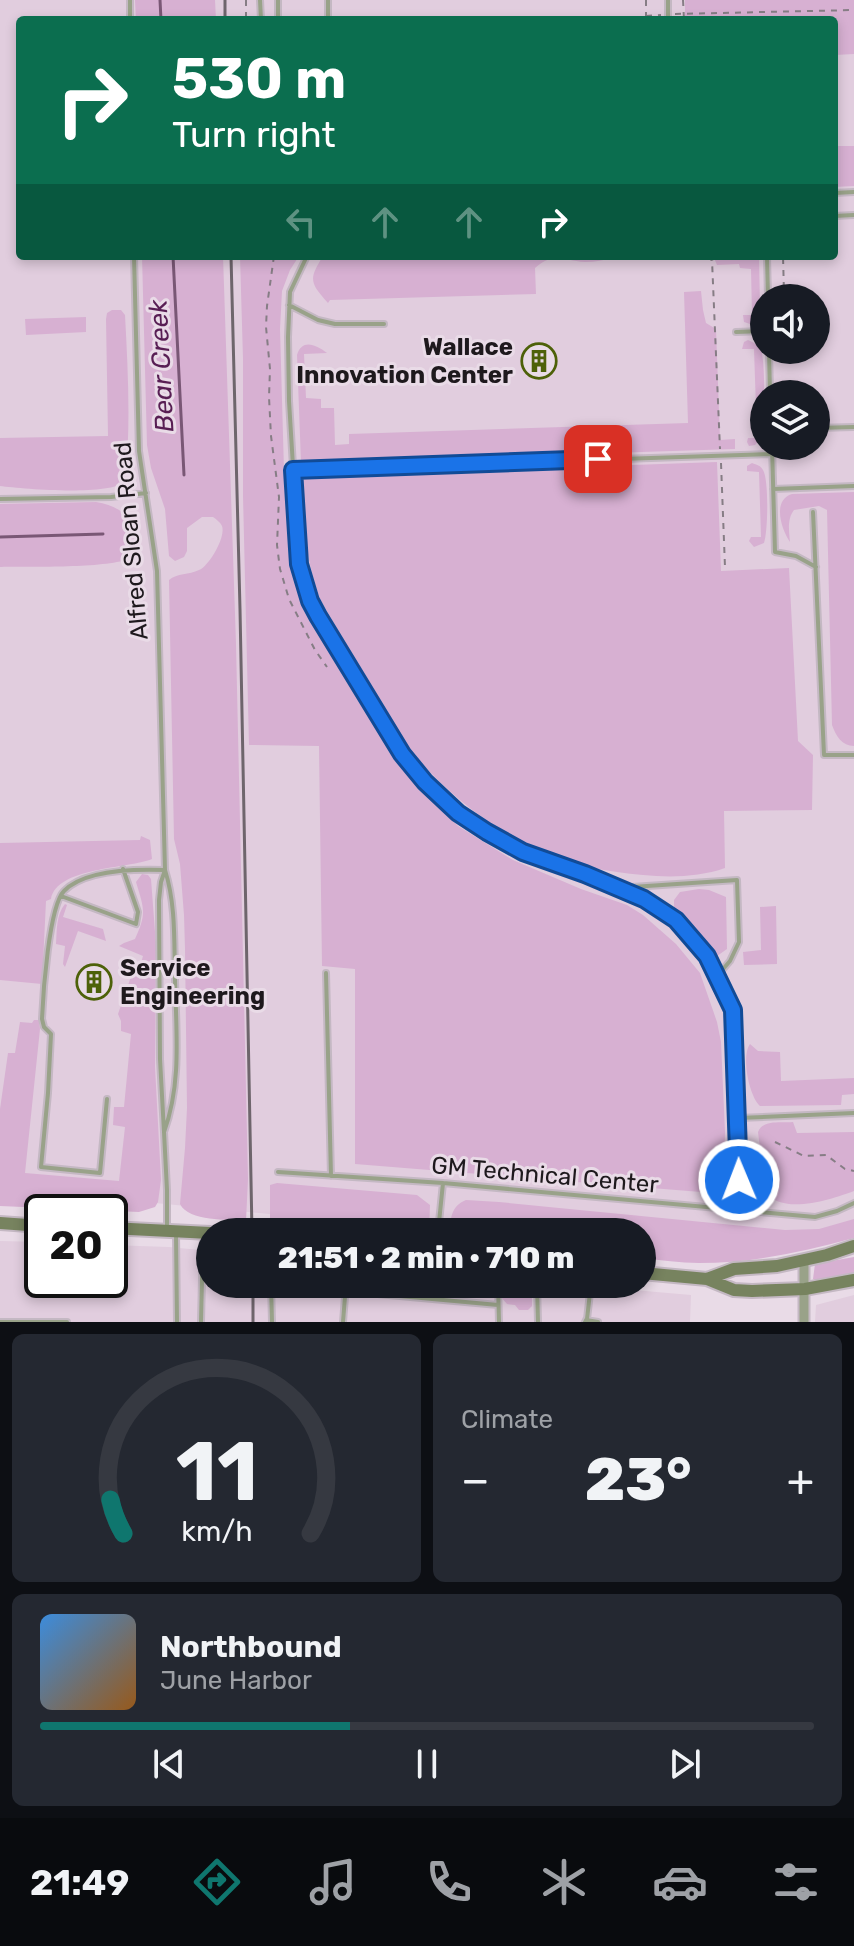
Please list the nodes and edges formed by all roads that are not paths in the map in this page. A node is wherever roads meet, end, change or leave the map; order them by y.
1 (134, 260) edge
2 (305, 260) edge
3 (767, 260) edge
4 (768, 284) edge
5 (289, 305) junction
6 (384, 324) dead end
7 (736, 332) dead end
8 (750, 332) edge
9 (854, 427) edge
10 (830, 428) edge
11 (750, 454) edge
12 (772, 460) edge
13 (293, 470) junction
14 (854, 486) edge
15 (773, 489) junction
16 (146, 493) junction
17 (0, 499) edge
18 (813, 512) dead end
19 (816, 567) junction
20 (854, 755) edge
21 (123, 869) junction
22 (165, 870) junction
23 (615, 888) junction
24 (60, 895) junction
25 (326, 973) dead end
26 (717, 976) junction
27 (107, 1099) dead end
28 (854, 1113) edge
29 (738, 1118) junction
30 (164, 1132) junction
31 (278, 1172) dead end
32 (331, 1176) junction
33 (443, 1183) junction
34 (854, 1203) edge
35 (740, 1210) junction
36 (439, 1218) edge
37 (0, 1223) edge
38 (24, 1225) edge
39 (128, 1229) edge
40 (172, 1230) junction
41 (196, 1232) edge
42 (854, 1246) edge
43 (804, 1260) junction
44 (656, 1274) edge
45 (707, 1279) junction
46 (854, 1280) edge
47 (805, 1289) junction
48 (202, 1298) edge
49 (271, 1298) edge
50 (345, 1298) edge
51 (422, 1298) edge
52 (498, 1298) edge
53 (537, 1298) edge
54 (589, 1298) edge
55 (498, 1305) junction
56 (585, 1321) edge
57 (0, 1322) edge
58 (67, 1322) edge
59 (177, 1322) edge
60 (201, 1322) edge
61 (272, 1322) edge
62 (343, 1322) edge
63 (499, 1322) edge
64 (538, 1322) edge
65 (598, 1322) edge
66 (804, 1322) edge

1 - 16 lane, Alfred Sloan Road
2 - 5 lane
3 - 4 lane
5 - 6 lane
5 - 13 lane
7 - 8 lane
9 - 10 lane
11 - 13 lane
12 - 15 lane
13 - 23 lane
14 - 15 lane
15 - 19 lane
16 - 17 lane
16 - 22 lane, Alfred Sloan Road
18 - 19 lane
19 - 20 lane
21 - 22 lane
21 - 24 lane
21 - 24 lane
22 - 30 lane, Alfred Sloan Road
22 - 30 lane, Alfred Sloan Road
23 - 26 lane
23 - 26 lane
24 - 27 lane
25 - 32 lane
26 - 29 lane
28 - 29 lane
29 - 35 lane
30 - 40 lane, Alfred Sloan Road
31 - 32 lane, GM Technical Center
32 - 33 lane, GM Technical Center
33 - 35 lane, GM Technical Center
33 - 36 lane
34 - 35 lane, GM Technical Center
37 - 38 main road
39 - 40 main road
40 - 41 main road
40 - 59 lane, Alfred Sloan Road
42 - 43 main road
43 - 45 main road
43 - 47 street
44 - 45 main road
45 - 47 main road
46 - 47 main road
47 - 66 street
48 - 60 lane
49 - 61 lane
50 - 62 lane
51 - 55 lane
52 - 55 lane
53 - 64 lane
54 - 56 lane
55 - 63 lane
56 - 65 lane
57 - 58 lane

